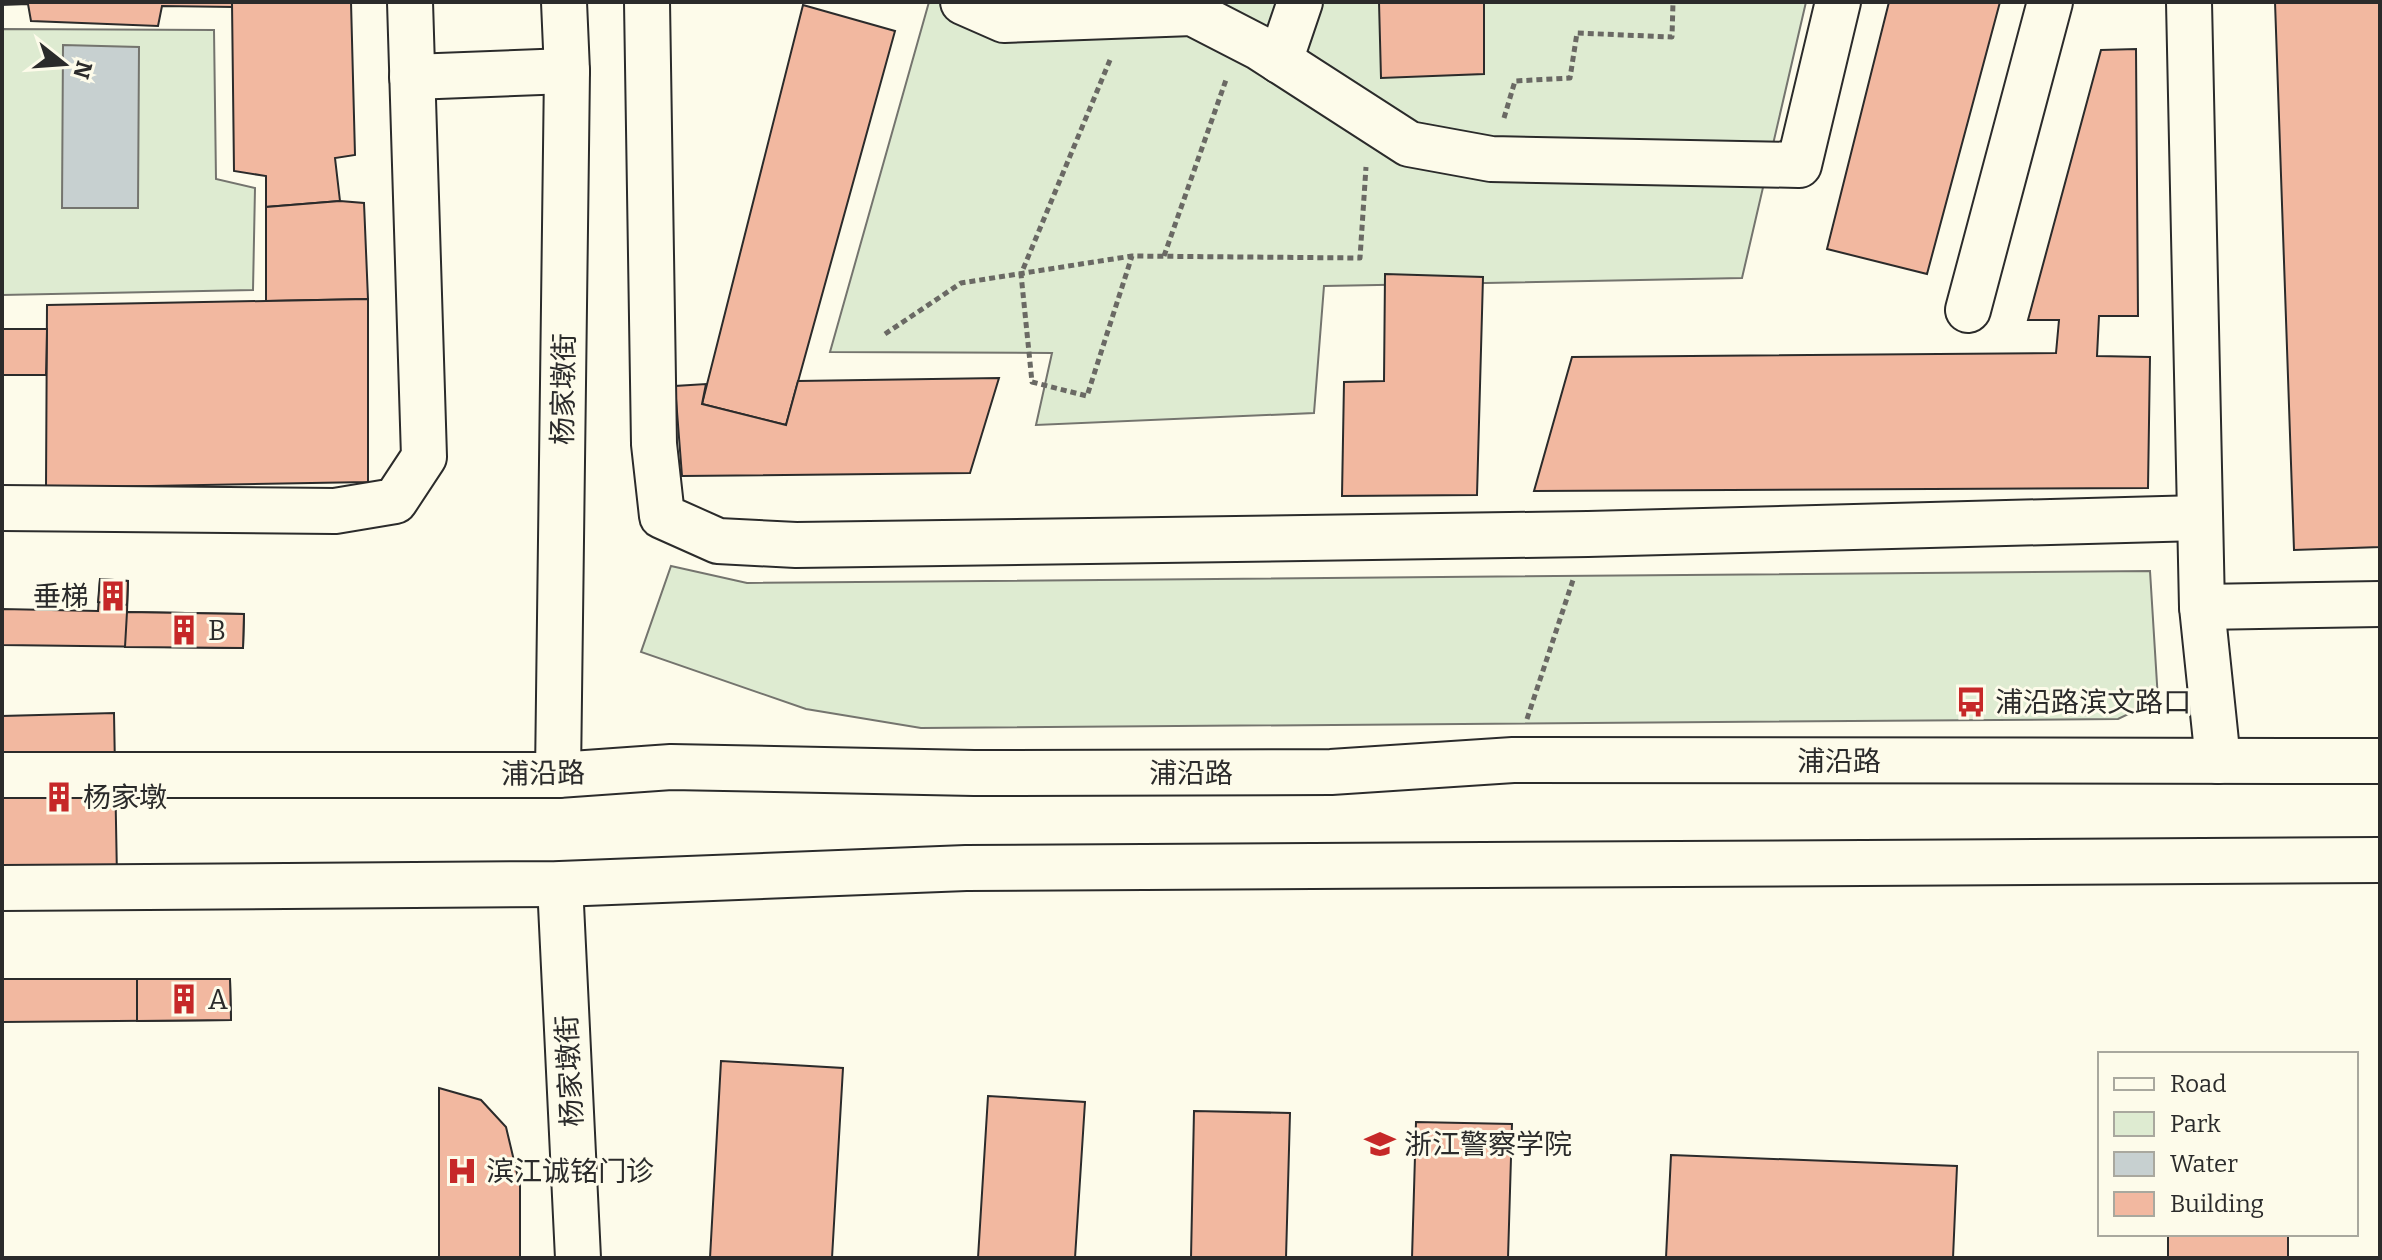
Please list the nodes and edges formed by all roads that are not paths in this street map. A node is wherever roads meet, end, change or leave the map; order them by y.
1 (410, 2) edge
2 (564, 2) edge
3 (647, 2) edge
4 (963, 2) edge
5 (1300, 2) edge
6 (1838, 2) edge
7 (2050, 2) edge
8 (2189, 2) edge
9 (1280, 61) junction
10 (567, 71) junction
11 (412, 77) junction
12 (1968, 310) dead end
13 (2, 508) edge
14 (2200, 518) junction
15 (2380, 604) edge
16 (2202, 607) junction
17 (2218, 761) junction
18 (2380, 761) edge
19 (2, 775) edge
20 (558, 775) junction
21 (2380, 860) edge
22 (560, 884) junction
23 (2, 888) edge
24 (578, 1258) edge

1 - 11 main road
2 - 10 main road, 杨家墩街
3 - 14 main road
4 - 9 main road
5 - 9 main road
6 - 9 main road
7 - 12 main road
8 - 14 main road
10 - 11 main road
10 - 20 main road, 杨家墩街
11 - 13 main road
14 - 16 main road
15 - 16 main road
16 - 17 main road
17 - 18 main road, 浦沿路
17 - 20 main road, 浦沿路
19 - 20 main road, 浦沿路
21 - 22 main road
22 - 23 main road
22 - 24 main road, 杨家墩街

